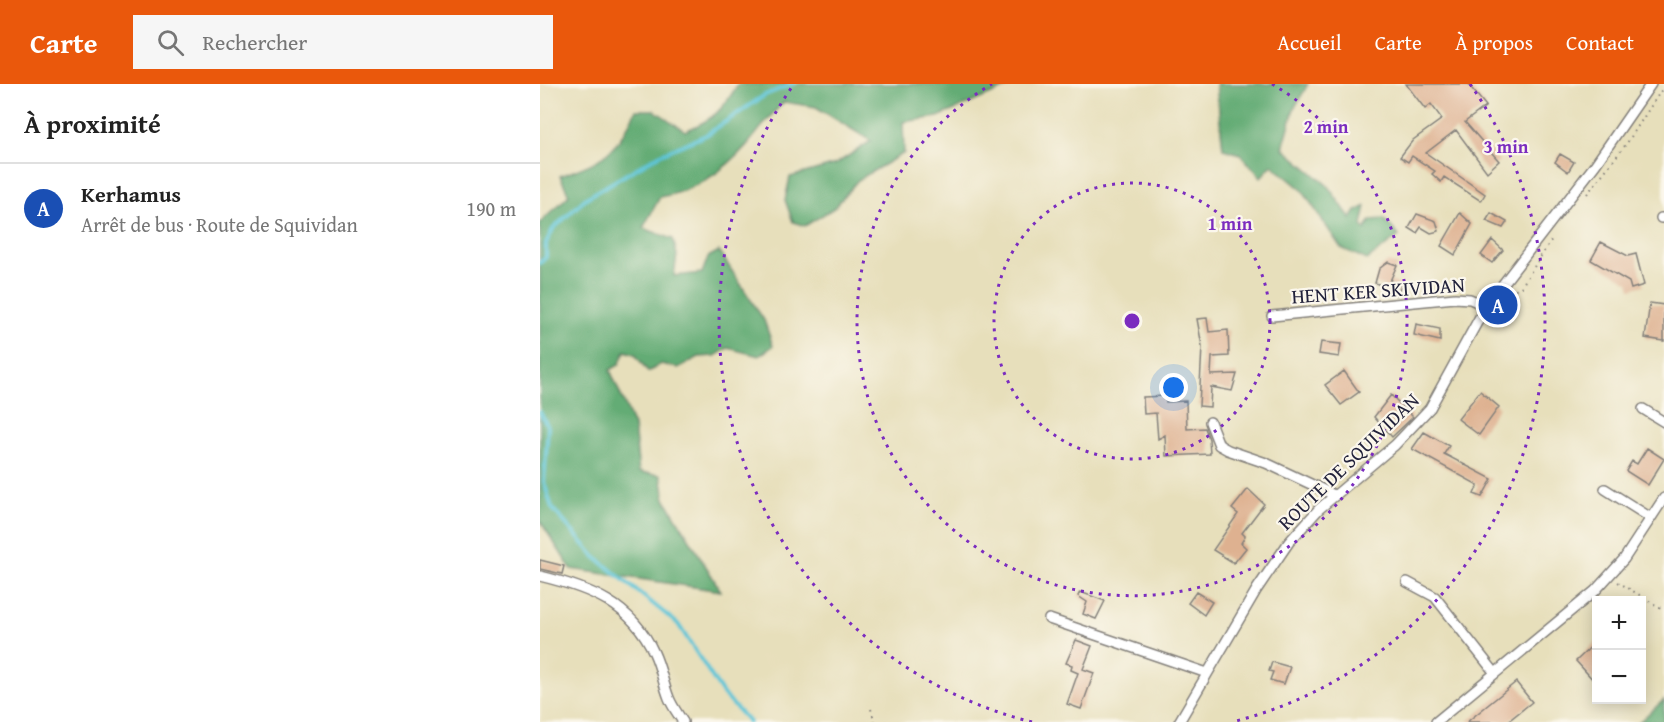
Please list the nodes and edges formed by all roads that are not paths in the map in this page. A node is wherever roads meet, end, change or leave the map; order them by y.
1 (1651, 84) edge
2 (1486, 306) junction
3 (1272, 316) dead end
4 (1643, 409) dead end
5 (1210, 422) dead end
6 (1664, 422) edge
7 (1605, 489) dead end
8 (1334, 495) junction
9 (1664, 498) edge
10 (1651, 518) junction
11 (540, 576) edge
12 (1407, 582) dead end
13 (1049, 619) dead end
14 (1207, 673) junction
15 (1495, 673) junction
16 (683, 722) edge
17 (1179, 722) edge
18 (1436, 722) edge

1 - 2 street, ROUTE DE SQUIVIDAN
2 - 3 street, HENT KER SKIVIDAN
2 - 8 street, ROUTE DE SQUIVIDAN
4 - 6 street
5 - 8 street
7 - 10 street
8 - 14 street, ROUTE DE SQUIVIDAN
9 - 10 street
10 - 15 street
11 - 16 street
12 - 15 street
13 - 14 street
14 - 17 street, ROUTE DE SQUIVIDAN
15 - 18 street

